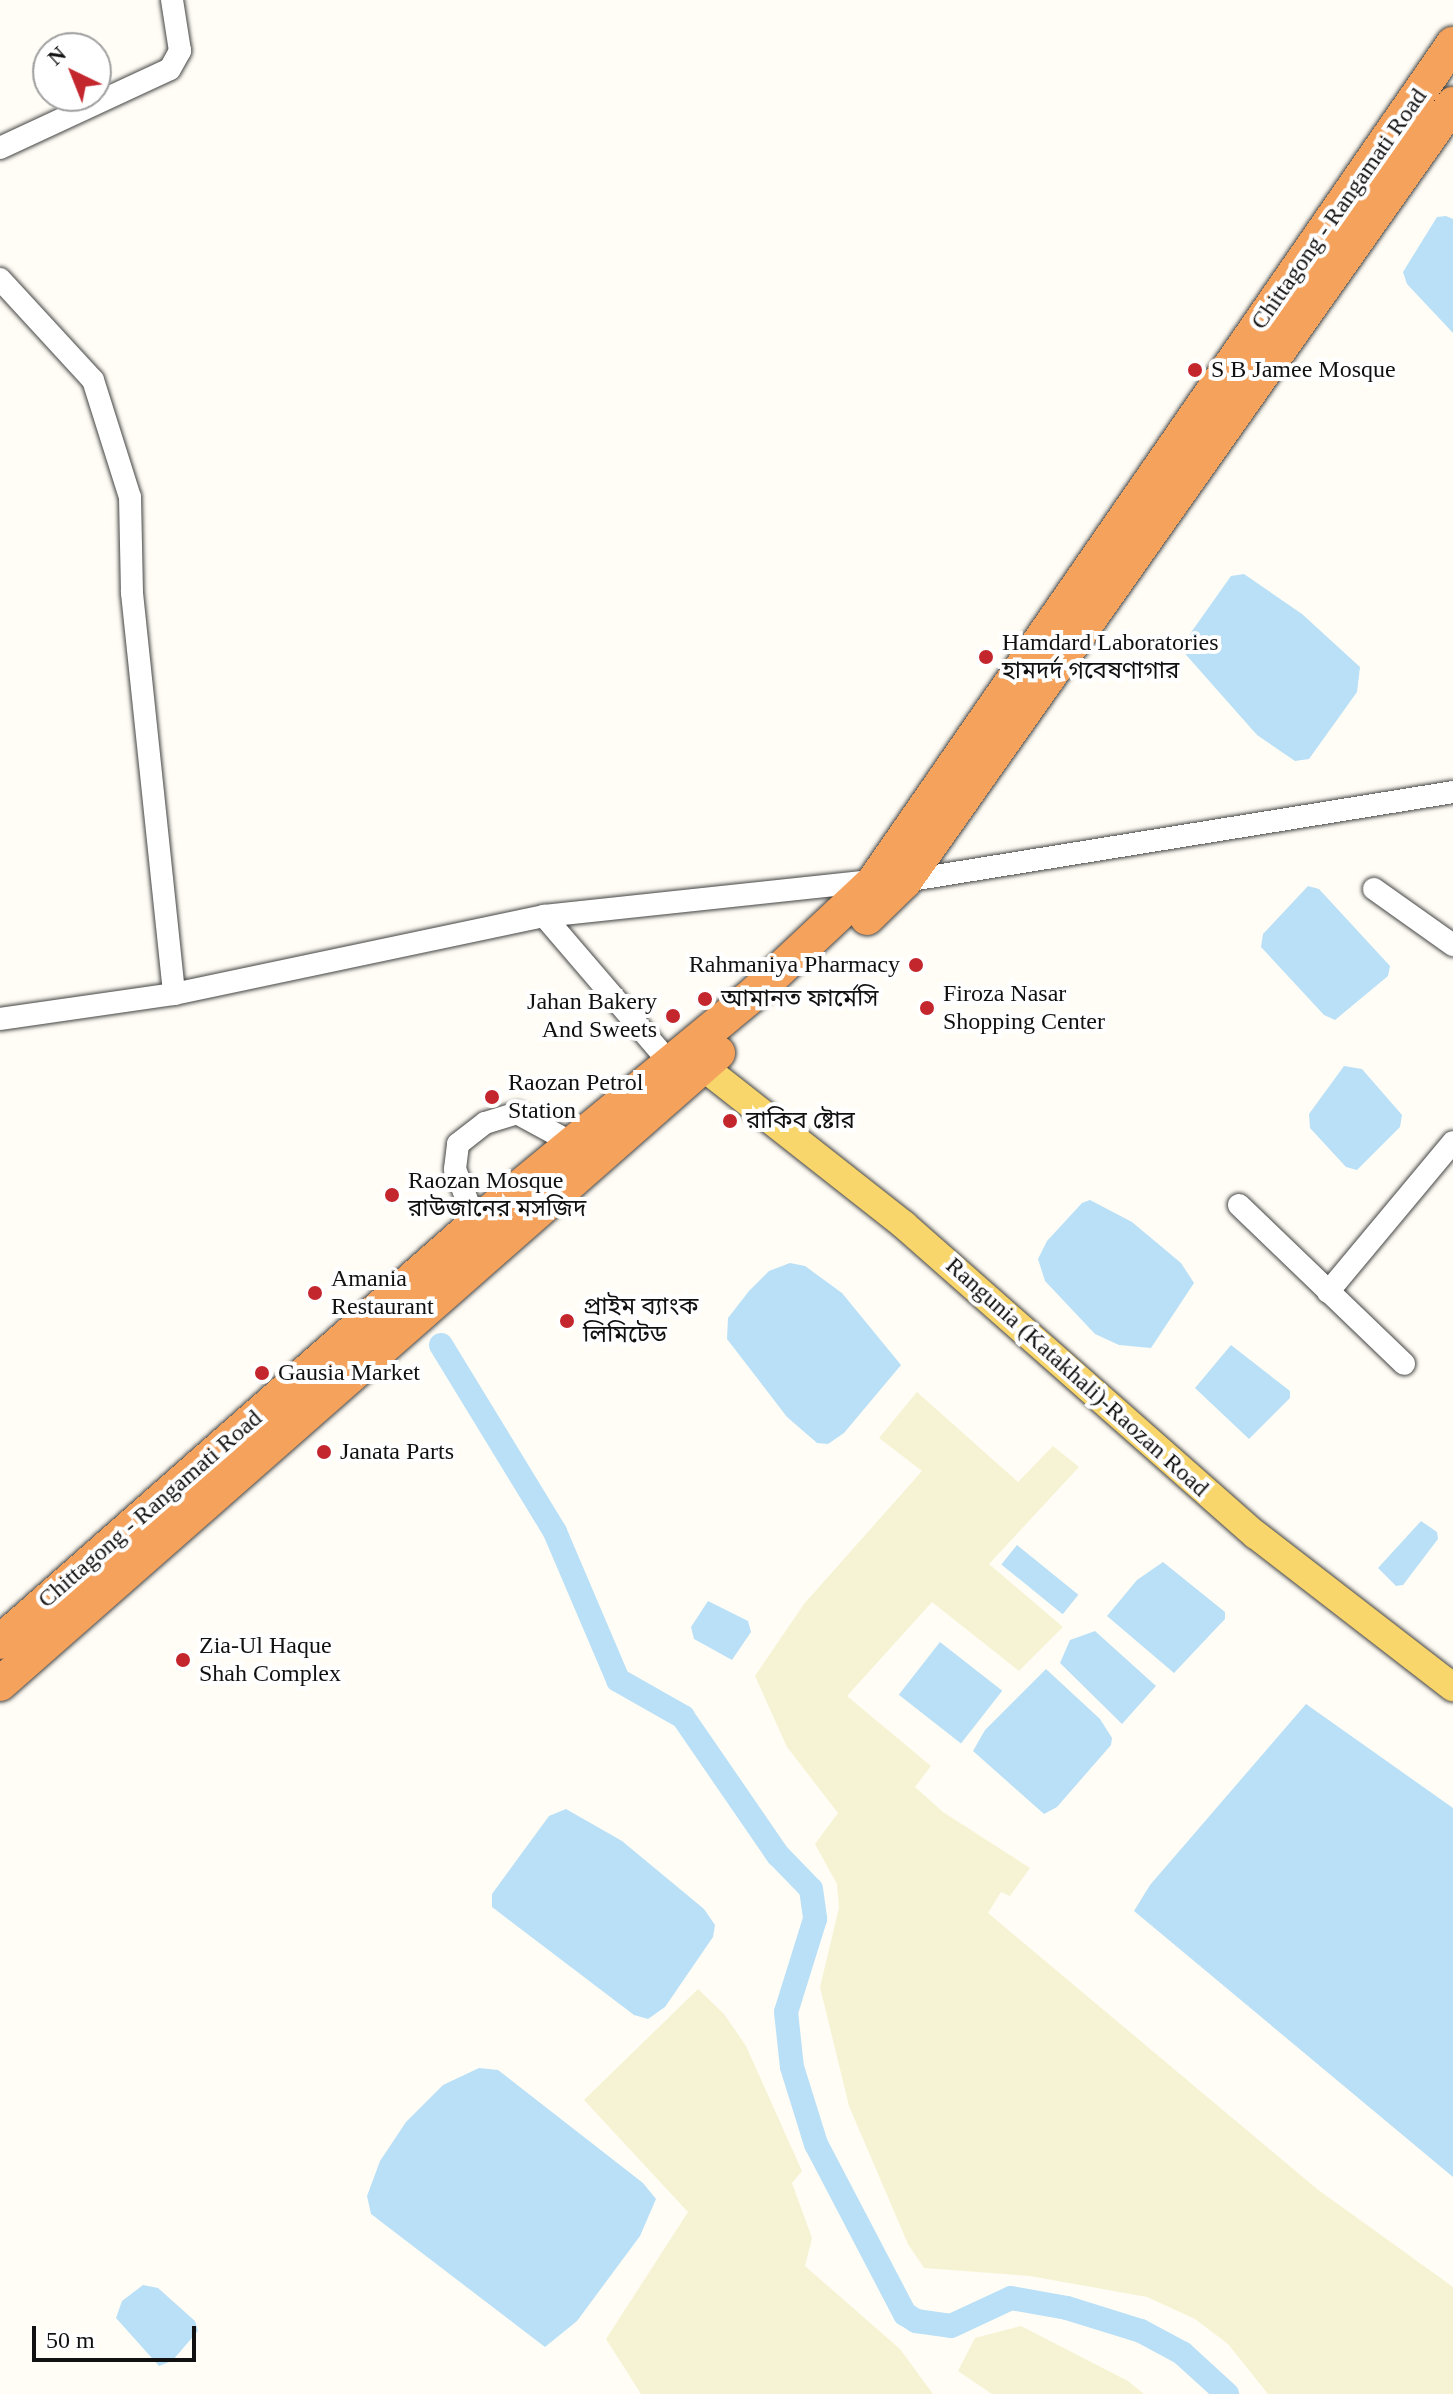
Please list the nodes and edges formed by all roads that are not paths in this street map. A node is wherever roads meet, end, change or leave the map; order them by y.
1 (172, 0) edge
2 (1453, 44) edge
3 (1453, 104) edge
4 (0, 148) edge
5 (0, 279) edge
6 (1247, 369) junction
7 (1453, 792) edge
8 (889, 881) junction
9 (1374, 889) dead end
10 (544, 916) junction
11 (1453, 945) edge
12 (174, 994) junction
13 (0, 1019) edge
14 (686, 1064) junction
15 (1453, 1142) edge
16 (572, 1143) junction
17 (1239, 1205) dead end
18 (476, 1223) junction
19 (1328, 1292) junction
20 (1404, 1364) dead end
21 (0, 1642) edge
22 (0, 1684) edge
23 (1453, 1687) edge

1 - 4 street
2 - 6 highway, Chittagong - Rangamati Road
3 - 6 highway, Chittagong - Rangamati Road
5 - 12 street
6 - 8 highway, Chittagong - Rangamati Road
7 - 8 street
8 - 10 street
8 - 14 highway, Chittagong - Rangamati Road
9 - 11 street
10 - 12 street
10 - 14 street
12 - 13 street
14 - 16 highway, Chittagong - Rangamati Road
14 - 22 highway, Chittagong - Rangamati Road
14 - 23 main road, Rangunia (Katakhali)-Raozan Road
15 - 19 street
16 - 18 highway, Chittagong - Rangamati Road
16 - 18 street
17 - 19 street
18 - 21 highway, Chittagong - Rangamati Road
19 - 20 street

